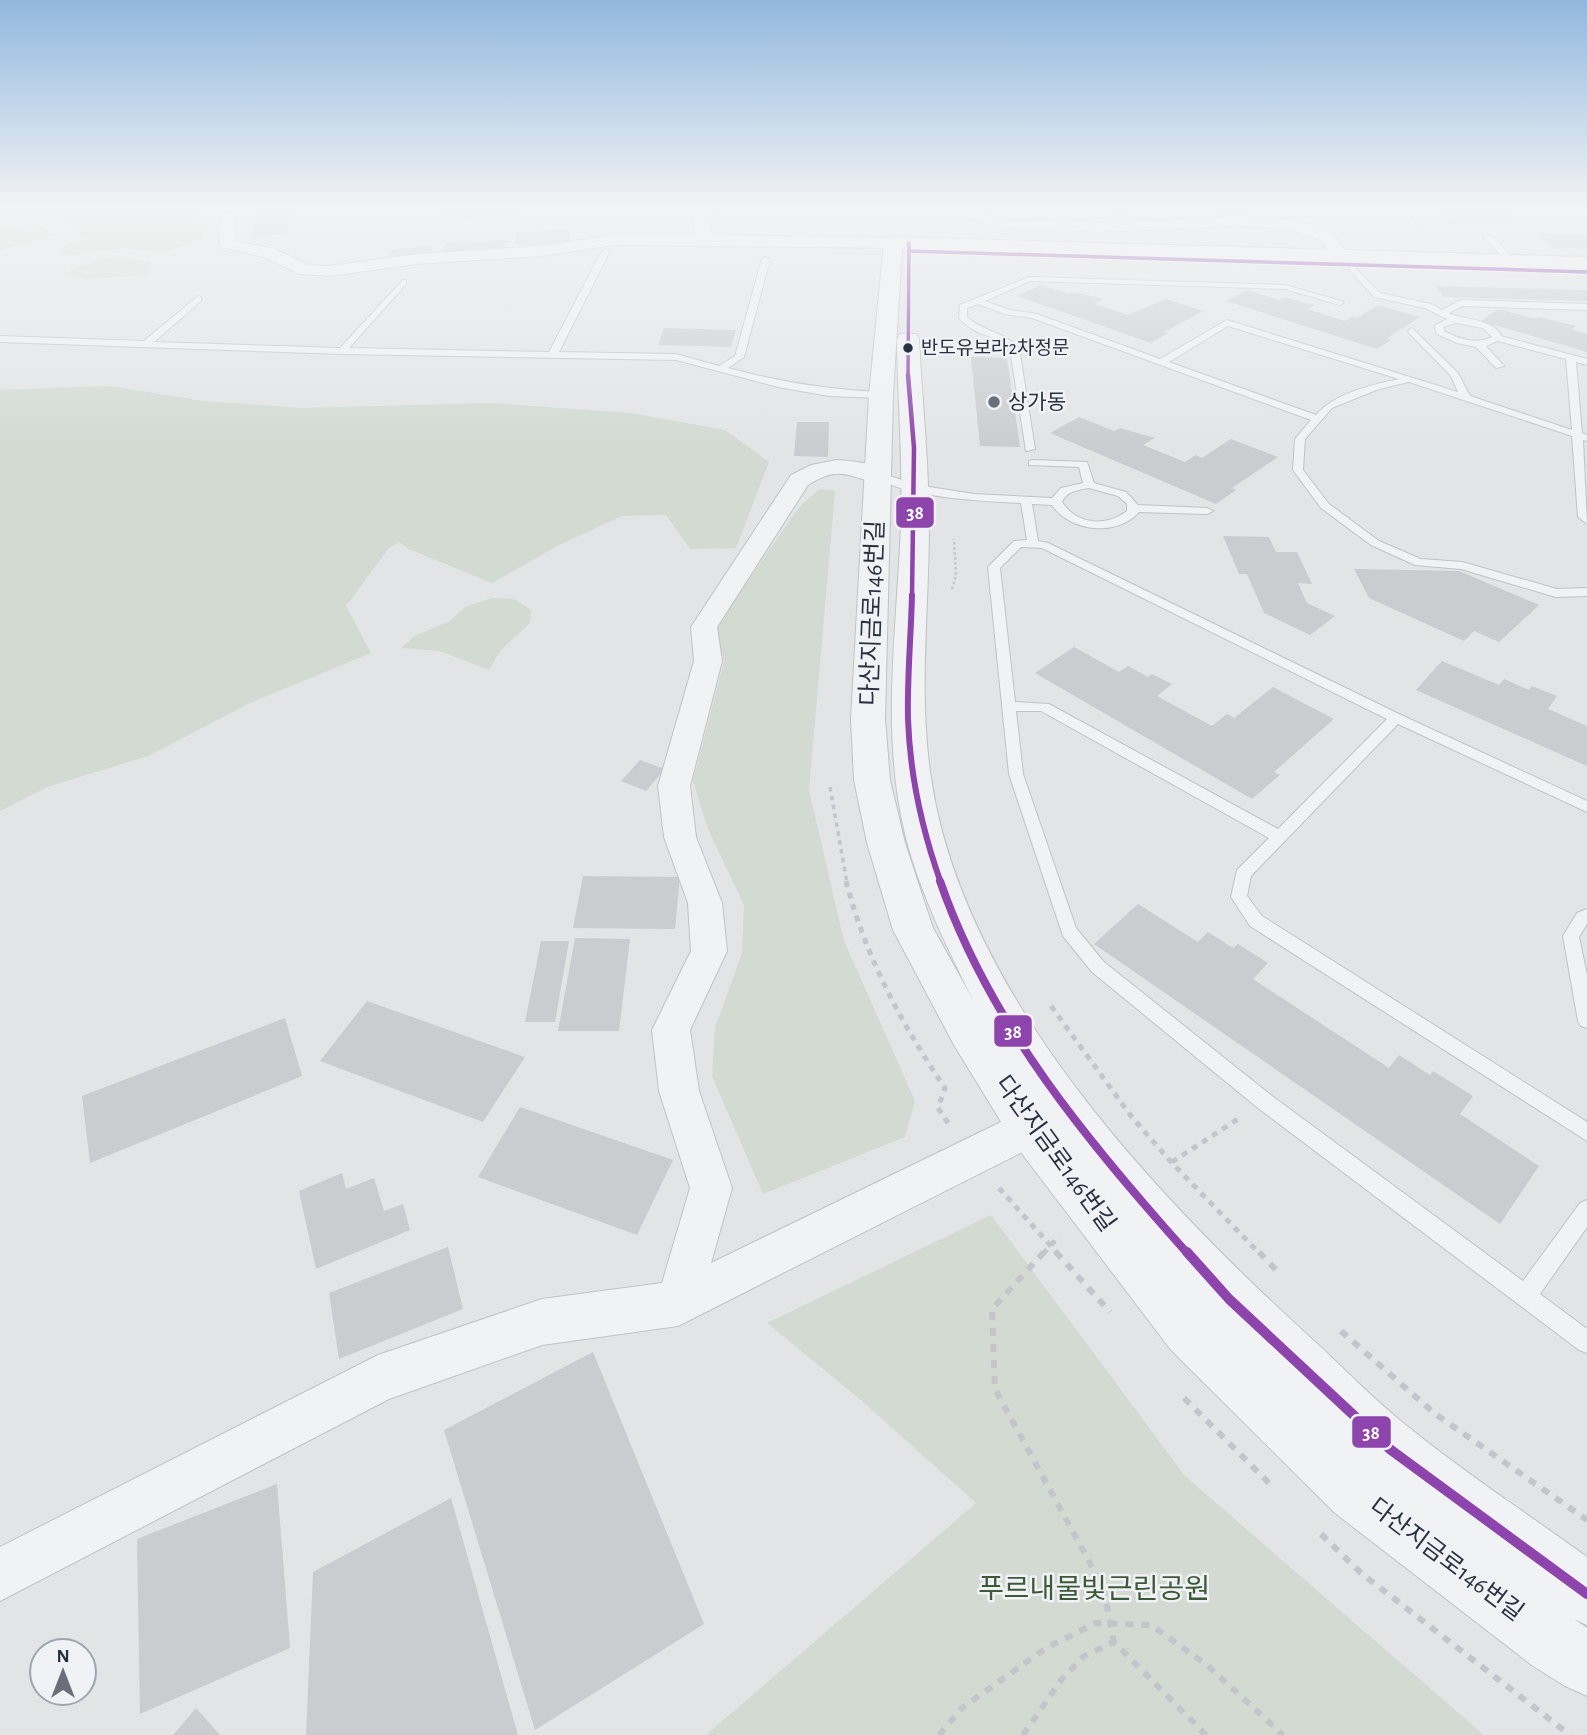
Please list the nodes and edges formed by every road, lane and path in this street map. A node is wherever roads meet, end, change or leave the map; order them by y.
1 (399, 287) edge
2 (587, 287) edge
3 (759, 287) edge
4 (897, 287) edge
5 (904, 287) edge
6 (1009, 287) edge
7 (1284, 287) edge
8 (1370, 287) edge
9 (198, 299) dead end
10 (976, 300) junction
11 (1340, 302) dead end
12 (1587, 307) edge
13 (1444, 312) junction
14 (1456, 320) junction
15 (1412, 331) dead end
16 (1497, 338) junction
17 (0, 339) edge
18 (146, 344) junction
19 (1479, 344) junction
20 (342, 351) junction
21 (553, 354) junction
22 (1572, 358) junction
23 (1163, 361) junction
24 (1587, 362) edge
25 (1499, 366) dead end
26 (722, 368) junction
27 (1410, 379) junction
28 (881, 395) junction
29 (1466, 398) junction
30 (1318, 419) junction
31 (1582, 437) edge
32 (1030, 449) dead end
33 (1033, 463) dead end
34 (896, 482) junction
35 (1089, 485) junction
36 (1026, 500) junction
37 (1056, 502) junction
38 (1132, 508) junction
39 (1207, 511) dead end
40 (1587, 520) edge
41 (954, 534) dead end
42 (1033, 544) junction
43 (1587, 592) edge
44 (949, 601) dead end
45 (1008, 706) junction
46 (1396, 718) junction
47 (1587, 807) edge
48 (1279, 837) junction
49 (1587, 915) edge
50 (1043, 995) dead end
51 (1587, 1021) edge
52 (1265, 1102) junction
53 (1048, 1119) junction
54 (1587, 1132) edge
55 (1172, 1163) junction
56 (1160, 1170) dead end
57 (1587, 1210) edge
58 (1062, 1234) dead end
59 (1282, 1276) dead end
60 (1526, 1295) junction
61 (678, 1303) junction
62 (1331, 1322) dead end
63 (1587, 1342) edge
64 (1587, 1520) edge
65 (0, 1575) edge
66 (1587, 1594) edge
67 (1110, 1624) junction
68 (1114, 1642) junction
69 (1587, 1664) edge
70 (939, 1735) edge
71 (1023, 1735) edge
72 (1206, 1735) edge
73 (1283, 1735) edge

1 - 20 lane
2 - 21 lane
3 - 26 lane
4 - 28 street, 다산지금로146번길
5 - 34 street, 다산지금로146번길
6 - 10 lane
7 - 11 lane
8 - 13 lane
9 - 18 lane
10 - 23 lane
10 - 32 lane
12 - 13 lane
13 - 14 lane
14 - 16 lane
14 - 19 lane
15 - 29 lane
16 - 19 lane
16 - 22 lane
17 - 18 lane
18 - 20 lane
19 - 25 lane
20 - 21 lane
21 - 26 lane
22 - 24 lane
22 - 31 lane
23 - 27 lane
23 - 30 lane
26 - 28 lane
27 - 29 lane
27 - 30 lane
28 - 34 street, 다산지금로146번길
29 - 31 lane
30 - 43 lane
31 - 40 lane
33 - 35 lane
34 - 36 lane
34 - 53 street, 다산지금로146번길
34 - 61 street
35 - 37 lane
35 - 38 lane
36 - 37 lane
36 - 42 lane
37 - 38 lane
38 - 39 lane
41 - 44 path
42 - 45 lane
42 - 46 lane
45 - 48 lane
45 - 52 lane
46 - 47 lane
46 - 48 lane
48 - 54 lane
49 - 51 lane
50 - 55 path
52 - 55 path
52 - 60 lane
53 - 61 street
53 - 66 street, 다산지금로146번길
53 - 69 street, 다산지금로146번길
55 - 56 path
55 - 59 path
57 - 60 lane
58 - 67 path
60 - 63 lane
61 - 65 street
62 - 64 path
67 - 68 path
67 - 70 path
67 - 73 path
68 - 71 path
68 - 72 path

